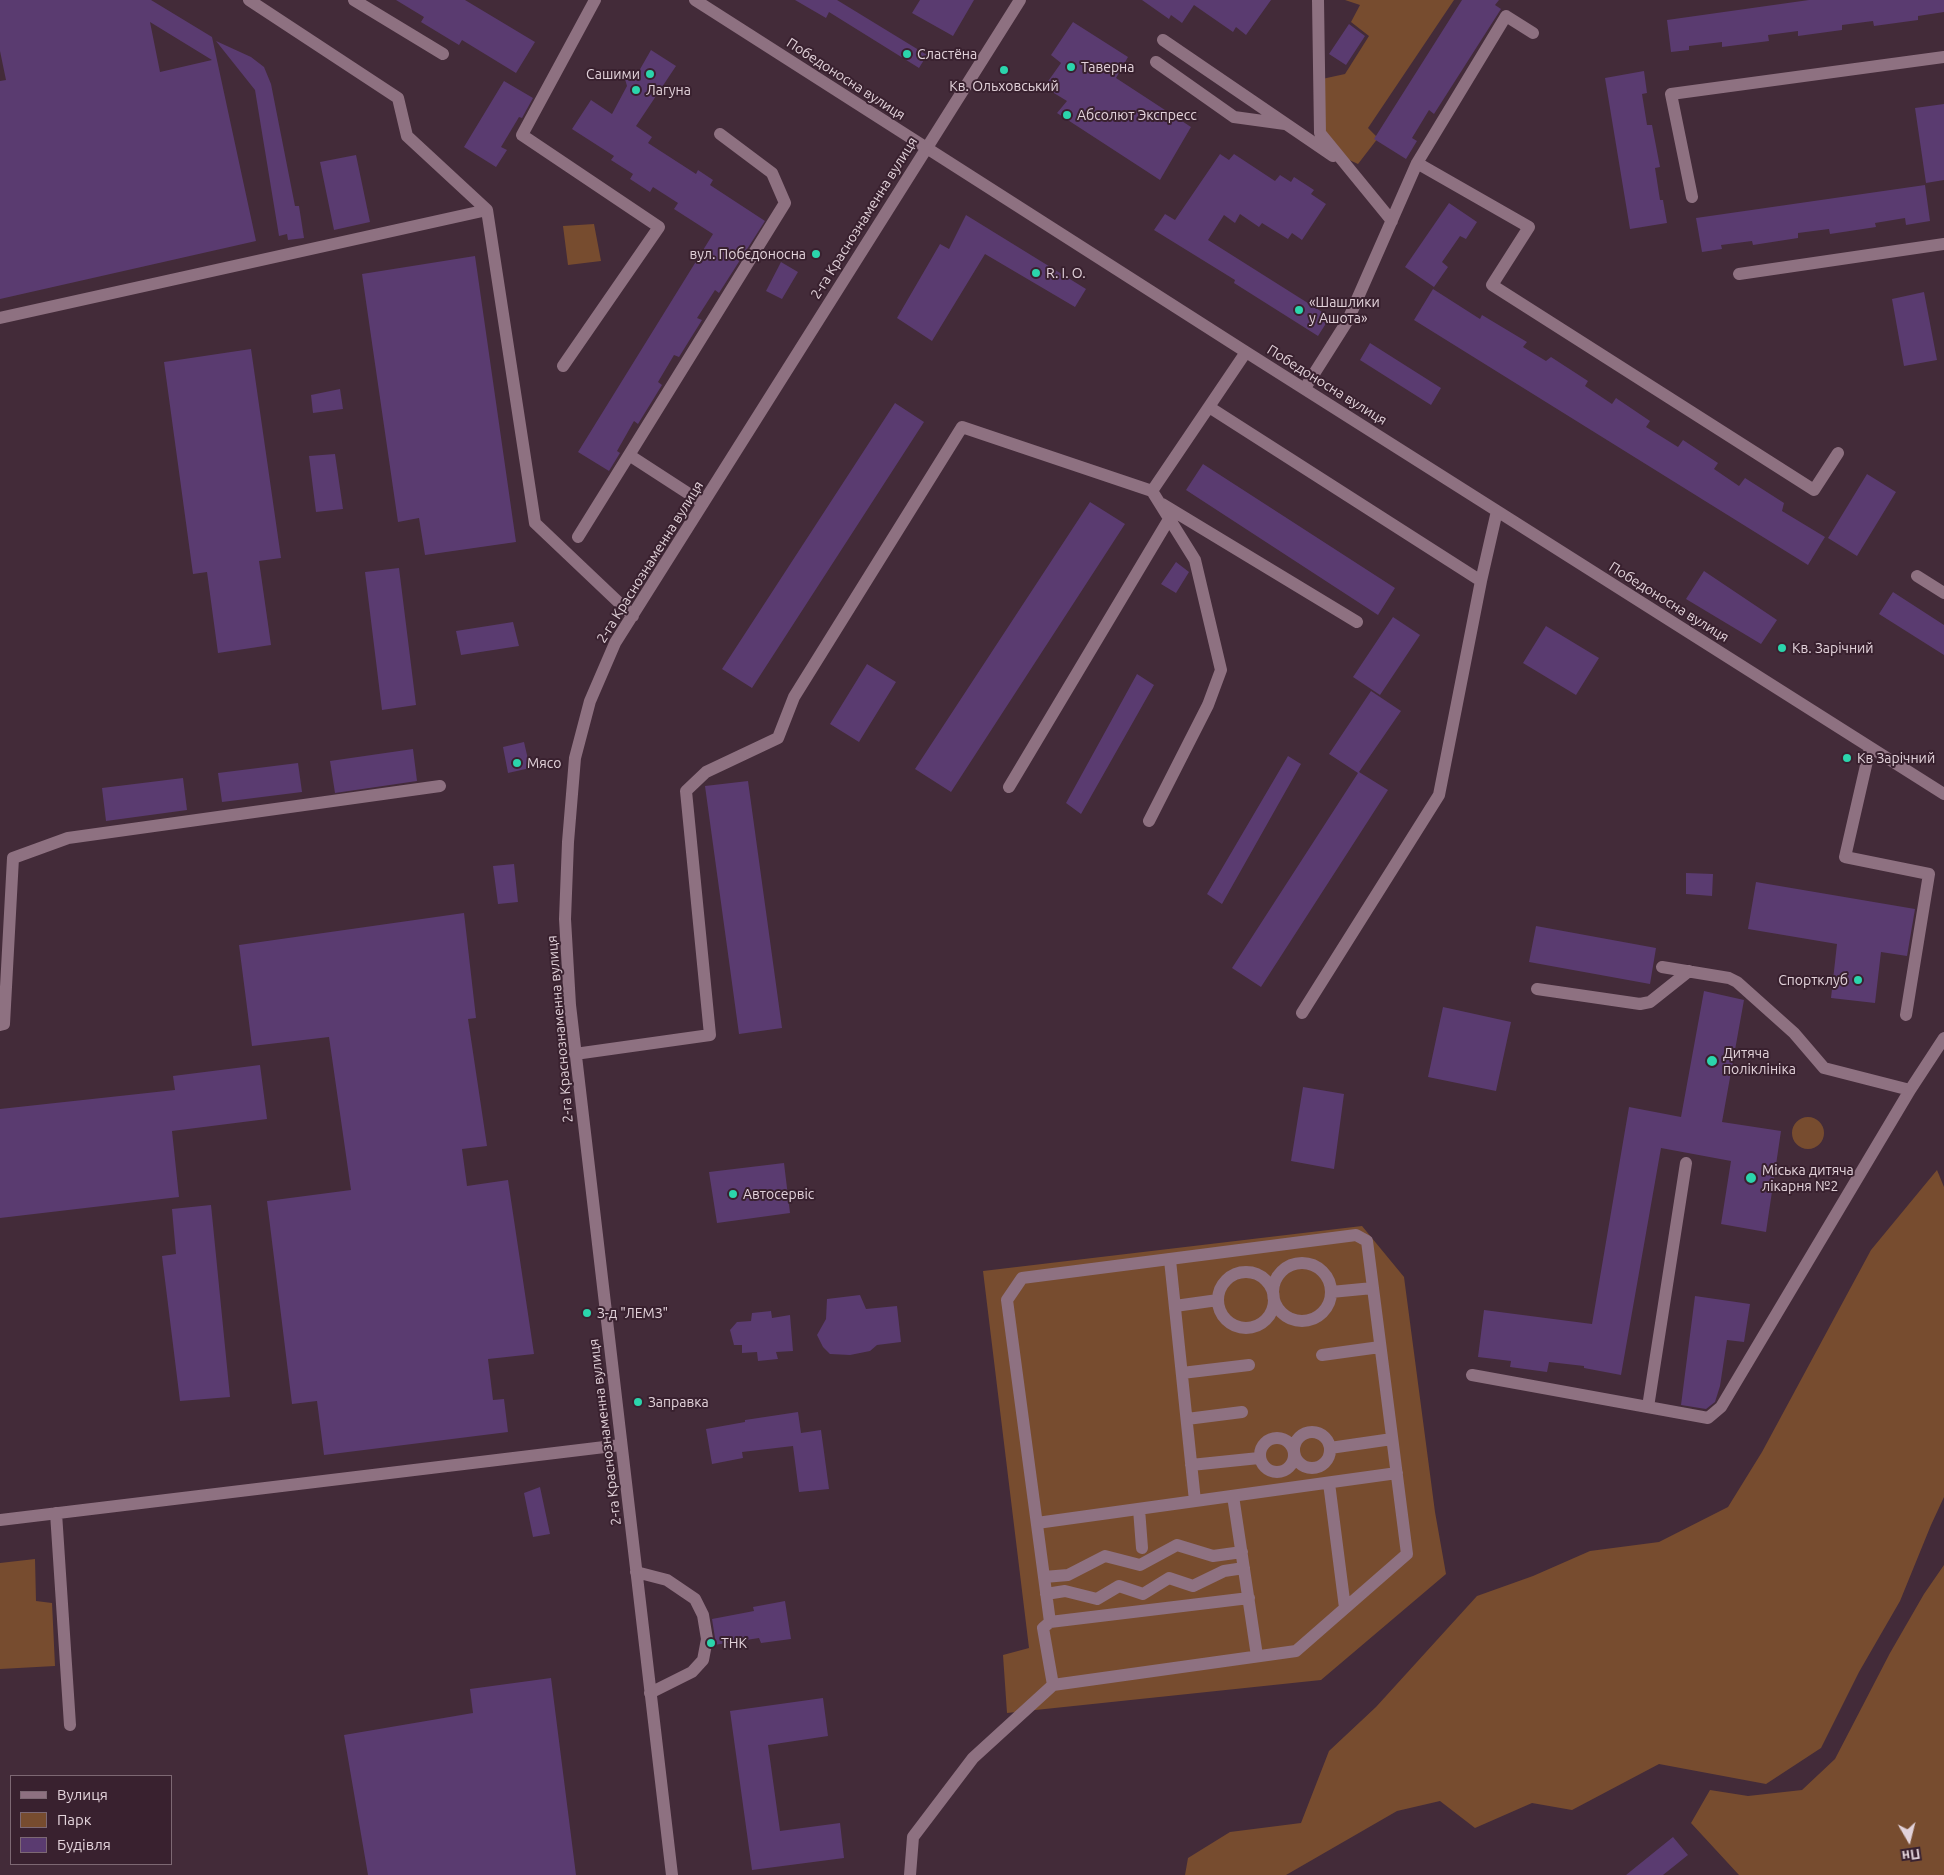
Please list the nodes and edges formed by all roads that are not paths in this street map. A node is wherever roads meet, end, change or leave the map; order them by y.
1 (249, 0) edge
2 (354, 0) edge
3 (595, 0) edge
4 (695, 0) edge
5 (1020, 0) edge
6 (1318, 0) edge
7 (1533, 33) dead end
8 (1163, 40) dead end
9 (442, 54) dead end
10 (1944, 57) edge
11 (1156, 62) dead end
12 (1287, 125) junction
13 (720, 134) dead end
14 (926, 148) junction
15 (1417, 163) junction
16 (1345, 164) junction
17 (1692, 198) dead end
18 (486, 210) junction
19 (1392, 221) junction
20 (1944, 244) edge
21 (1739, 274) dead end
22 (0, 318) edge
23 (1246, 352) junction
24 (563, 366) dead end
25 (1305, 388) junction
26 (1209, 407) junction
27 (1838, 453) dead end
28 (629, 455) junction
29 (1152, 492) junction
30 (703, 503) junction
31 (1159, 503) junction
32 (1497, 511) junction
33 (1169, 518) junction
34 (578, 537) dead end
35 (1917, 576) dead end
36 (1481, 582) junction
37 (1944, 593) edge
38 (632, 616) junction
39 (1357, 622) dead end
40 (1870, 748) junction
41 (440, 786) dead end
42 (1009, 787) dead end
43 (1944, 794) edge
44 (1149, 821) dead end
45 (1662, 967) dead end
46 (1689, 972) junction
47 (1537, 989) dead end
48 (1302, 1013) dead end
49 (1906, 1015) dead end
50 (0, 1025) edge
51 (1944, 1038) edge
52 (575, 1054) junction
53 (1910, 1090) junction
54 (1686, 1164) dead end
55 (1170, 1260) junction
56 (1373, 1288) junction
57 (1331, 1292) junction
58 (1218, 1300) junction
59 (1274, 1300) junction
60 (1174, 1306) junction
61 (1380, 1347) junction
62 (1322, 1355) dead end
63 (1249, 1365) dead end
64 (1182, 1373) junction
65 (1472, 1374) dead end
66 (1648, 1407) junction
67 (1242, 1412) dead end
68 (1187, 1419) junction
69 (1392, 1439) junction
70 (621, 1445) junction
71 (1330, 1448) junction
72 (1294, 1454) junction
73 (1259, 1458) junction
74 (1192, 1466) junction
75 (1397, 1474) junction
76 (1329, 1483) junction
77 (1233, 1496) junction
78 (1195, 1502) junction
79 (1139, 1509) junction
80 (56, 1513) junction
81 (0, 1520) edge
82 (1037, 1523) junction
83 (1142, 1548) dead end
84 (1242, 1552) junction
85 (1244, 1568) junction
86 (636, 1572) junction
87 (1044, 1578) junction
88 (1046, 1594) junction
89 (1249, 1598) junction
90 (1345, 1608) junction
91 (1050, 1622) junction
92 (1257, 1656) junction
93 (1053, 1684) junction
94 (650, 1693) junction
95 (70, 1725) dead end
96 (672, 1875) edge
97 (910, 1875) edge

1 - 18 street
2 - 9 street
3 - 24 street
4 - 14 street, Победоносна вулиця
5 - 14 street, 2-га Краснознаменна вулиця
6 - 16 street
7 - 15 street
8 - 12 street
10 - 17 street
11 - 12 street
12 - 16 street
13 - 28 street
14 - 23 street, Победоносна вулиця
14 - 30 street, 2-га Краснознаменна вулиця
15 - 19 street
15 - 27 street
16 - 19 street
18 - 22 street
18 - 38 street
19 - 25 street
20 - 21 street
23 - 25 street, Победоносна вулиця
23 - 26 street
25 - 32 street, Победоносна вулиця
26 - 29 street
26 - 36 street
28 - 30 street
28 - 34 street
29 - 31 street
29 - 52 street
30 - 38 street, 2-га Краснознаменна вулиця
31 - 33 street
31 - 39 street
32 - 36 street
32 - 40 street, Победоносна вулиця
33 - 42 street
33 - 44 street
35 - 37 street
36 - 48 street
38 - 52 street, 2-га Краснознаменна вулиця
40 - 43 street, Победоносна вулиця
40 - 49 street
41 - 50 street
45 - 46 street
46 - 47 street
46 - 53 street
51 - 53 street
52 - 70 street, 2-га Краснознаменна вулиця
53 - 66 street
54 - 66 street
55 - 56 street
55 - 60 street
55 - 82 street
56 - 57 street
56 - 61 street
57 - 59 street
57 - 59 street
58 - 59 street
58 - 59 street
58 - 60 street
60 - 64 street
61 - 62 street
61 - 69 street
63 - 64 street
64 - 68 street
65 - 66 street
67 - 68 street
68 - 74 street
69 - 71 street
69 - 75 street
70 - 80 street
70 - 86 street, 2-га Краснознаменна вулиця
71 - 72 street
71 - 72 street
72 - 73 street
72 - 73 street
73 - 74 street
74 - 78 street
75 - 76 street
75 - 90 street
76 - 77 street
76 - 90 street
77 - 78 street
77 - 84 street
78 - 79 street
79 - 82 street
79 - 83 street
80 - 81 street
80 - 95 street
82 - 87 street
84 - 85 street
84 - 87 street
85 - 88 street
85 - 89 street
86 - 94 street, 2-га Краснознаменна вулиця
86 - 94 street
87 - 88 street
88 - 91 street
89 - 91 street
89 - 92 street
90 - 92 street
91 - 93 street
92 - 93 street
93 - 97 street
94 - 96 street, 2-га Краснознаменна вулиця

